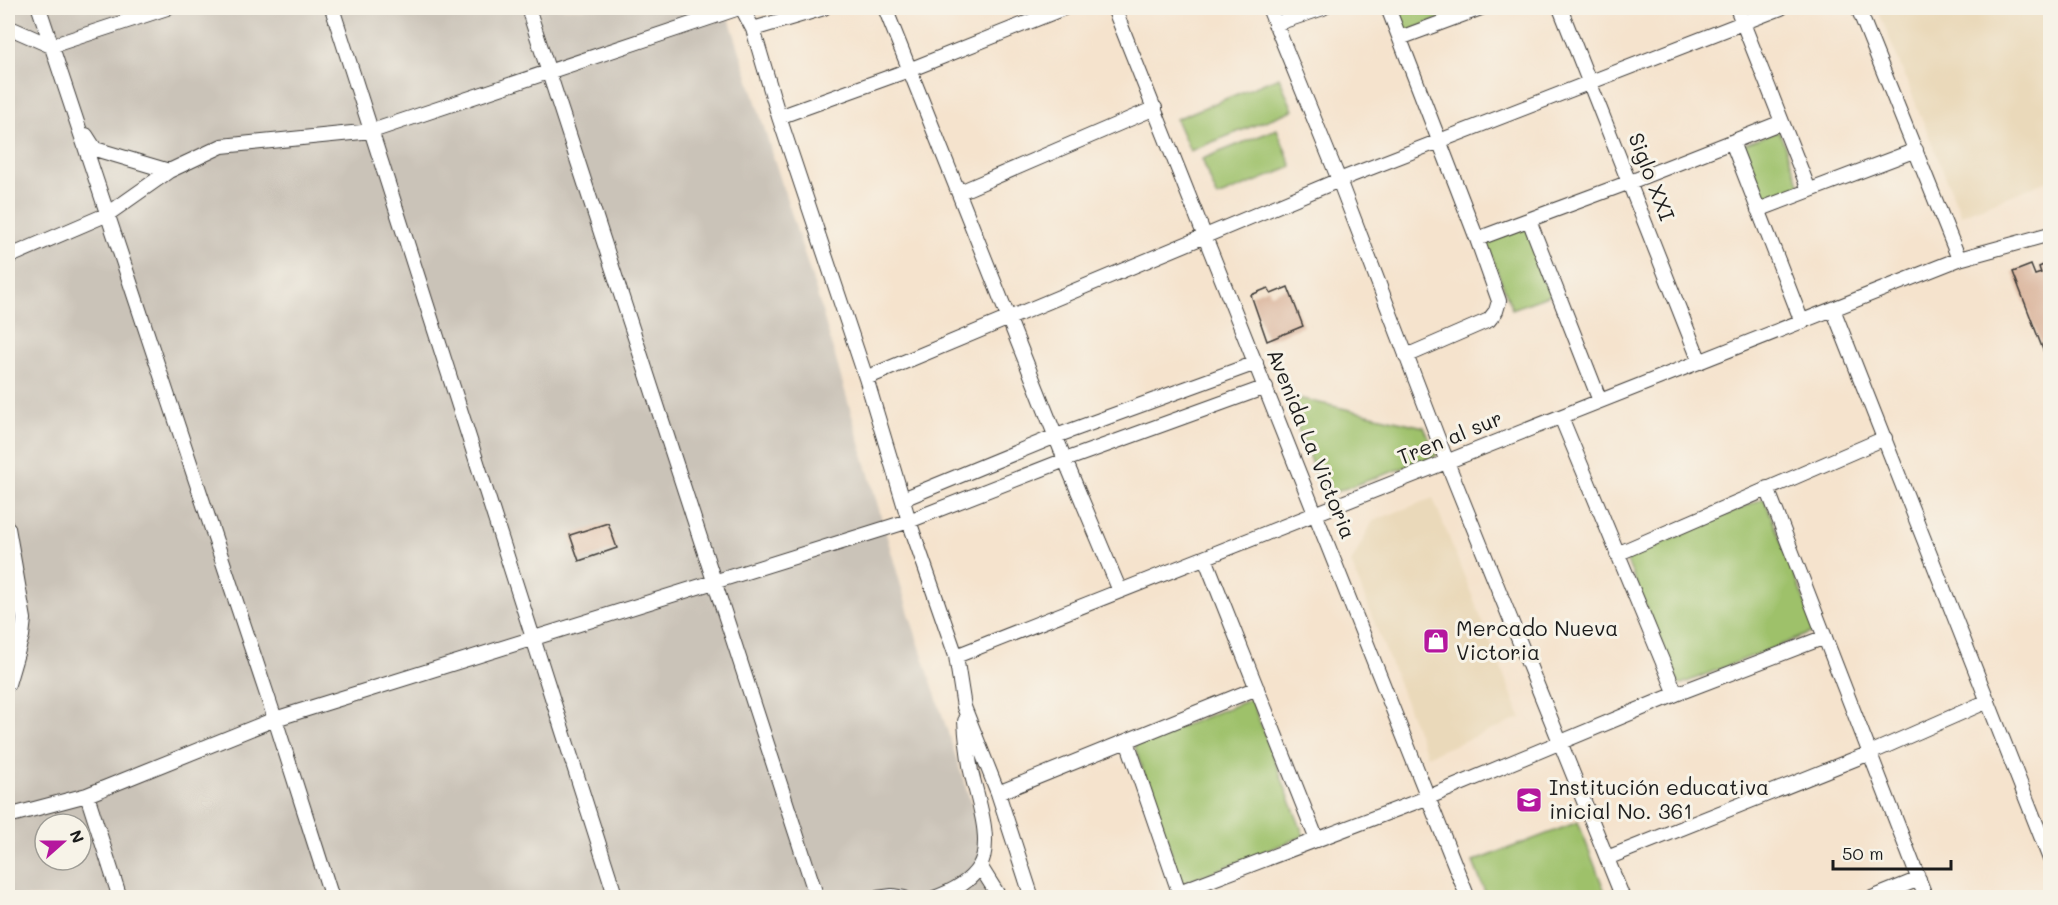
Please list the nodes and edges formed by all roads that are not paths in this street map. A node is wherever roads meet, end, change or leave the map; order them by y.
1 (39, 8) edge
2 (167, 8) edge
3 (332, 8) edge
4 (528, 8) edge
5 (741, 8) edge
6 (824, 8) edge
7 (885, 8) edge
8 (1064, 8) edge
9 (1113, 8) edge
10 (1269, 8) edge
11 (1323, 8) edge
12 (1388, 8) edge
13 (1441, 8) edge
14 (1481, 8) edge
15 (1560, 8) edge
16 (1737, 8) edge
17 (1781, 8) edge
18 (1858, 8) edge
19 (1446, 21) junction
20 (1743, 22) junction
21 (1275, 24) junction
22 (8, 27) edge
23 (753, 29) junction
24 (1400, 38) junction
25 (51, 46) junction
26 (909, 70) junction
27 (549, 72) junction
28 (1591, 82) junction
29 (1155, 108) junction
30 (779, 117) junction
31 (75, 119) junction
32 (1782, 122) junction
33 (372, 131) junction
34 (1439, 141) junction
35 (1732, 142) junction
36 (1916, 150) junction
37 (169, 171) junction
38 (1339, 180) junction
39 (1630, 182) junction
40 (1809, 190) junction
41 (960, 192) junction
42 (1758, 210) junction
43 (108, 214) junction
44 (1529, 220) junction
45 (2050, 234) edge
46 (1205, 237) junction
47 (1478, 239) junction
48 (8, 258) edge
49 (1959, 259) junction
50 (1833, 309) junction
51 (1010, 319) junction
52 (1802, 322) junction
53 (1406, 356) junction
54 (1700, 362) junction
55 (1256, 363) junction
56 (866, 378) junction
57 (1266, 387) junction
58 (1600, 401) junction
59 (1561, 417) junction
60 (1056, 436) junction
61 (1885, 438) junction
62 (1065, 460) junction
63 (1447, 462) junction
64 (1767, 488) junction
65 (903, 499) junction
66 (1317, 514) junction
67 (909, 521) junction
68 (8, 528) edge
69 (1617, 554) junction
70 (1205, 558) junction
71 (715, 581) junction
72 (1120, 591) junction
73 (1825, 637) junction
74 (535, 639) junction
75 (956, 656) junction
76 (8, 684) edge
77 (1257, 688) junction
78 (1676, 694) junction
79 (1988, 701) junction
80 (964, 706) junction
81 (275, 719) junction
82 (1127, 741) junction
83 (1561, 743) junction
84 (1870, 753) junction
85 (998, 793) junction
86 (87, 795) junction
87 (1429, 797) junction
88 (8, 816) edge
89 (1317, 840) junction
90 (1607, 858) junction
91 (2050, 859) edge
92 (980, 866) junction
93 (1919, 879) junction
94 (1180, 895) edge
95 (120, 897) edge
96 (332, 897) edge
97 (616, 897) edge
98 (817, 897) edge
99 (877, 897) edge
100 (904, 897) edge
101 (934, 897) edge
102 (1000, 897) edge
103 (1032, 897) edge
104 (1468, 897) edge
105 (1623, 897) edge
106 (1872, 897) edge
107 (1926, 897) edge

1 - 25 street
2 - 25 street
3 - 33 street
4 - 27 street
5 - 23 street
5 - 27 street
6 - 23 street
7 - 26 street
8 - 26 street
9 - 29 street, Avenida La Victoria
10 - 21 street
11 - 21 street
12 - 24 street
13 - 19 street
14 - 19 street
15 - 28 street, Siglo XXI
16 - 20 street
17 - 20 street
18 - 36 street
19 - 24 street
20 - 28 street
20 - 32 street
21 - 38 street
22 - 25 street
23 - 30 street
24 - 34 street
25 - 31 street
26 - 30 street
26 - 41 street
27 - 33 street
27 - 71 street
28 - 34 street
28 - 39 street, Siglo XXI
29 - 41 street
29 - 46 street, Avenida La Victoria
30 - 56 street
31 - 37 street
31 - 43 street
32 - 35 street
32 - 40 street
33 - 37 street
33 - 74 street
34 - 38 street
34 - 47 street
35 - 39 street
35 - 42 street
36 - 40 street
36 - 49 street
37 - 43 street
38 - 46 street
38 - 53 street
39 - 44 street
39 - 54 street, Siglo XXI
40 - 42 street
41 - 51 street
42 - 52 street
43 - 48 street
43 - 81 street
44 - 47 street
44 - 58 street
45 - 49 street, Tren al sur
46 - 51 street
46 - 55 street, Avenida La Victoria
47 - 53 street
49 - 50 street, Tren al sur
50 - 52 street, Tren al sur
50 - 61 street
51 - 56 street
51 - 60 street
52 - 54 street, Tren al sur
53 - 63 street
54 - 58 street, Tren al sur
55 - 57 street, Avenida La Victoria
55 - 60 street
56 - 65 street
57 - 62 street
57 - 66 street, Avenida La Victoria
58 - 59 street, Tren al sur
59 - 63 street, Tren al sur
59 - 69 street
60 - 62 street
60 - 65 street
61 - 64 street
61 - 79 street
62 - 67 street
62 - 72 street
63 - 66 street, Tren al sur
63 - 83 street
64 - 69 street
64 - 73 street
65 - 67 street
66 - 70 street, Tren al sur
66 - 87 street, Avenida La Victoria
67 - 71 street
67 - 75 street
68 - 76 street
69 - 78 street
70 - 72 street, Tren al sur
70 - 77 street
71 - 74 street
71 - 98 street
72 - 75 street, Tren al sur
73 - 78 street
73 - 84 street
74 - 81 street
74 - 97 street
75 - 80 street
77 - 82 street
77 - 89 street
78 - 83 street
79 - 84 street
79 - 91 street
80 - 85 street
80 - 92 street
81 - 86 street
81 - 96 street
82 - 85 street
82 - 94 street
83 - 87 street
83 - 90 street
84 - 90 street
84 - 93 street
85 - 103 street
86 - 88 street
86 - 95 street
87 - 89 street
87 - 104 street, Avenida La Victoria
89 - 94 street
90 - 105 street
92 - 101 street
92 - 102 street
93 - 106 street
93 - 107 street
99 - 100 street

